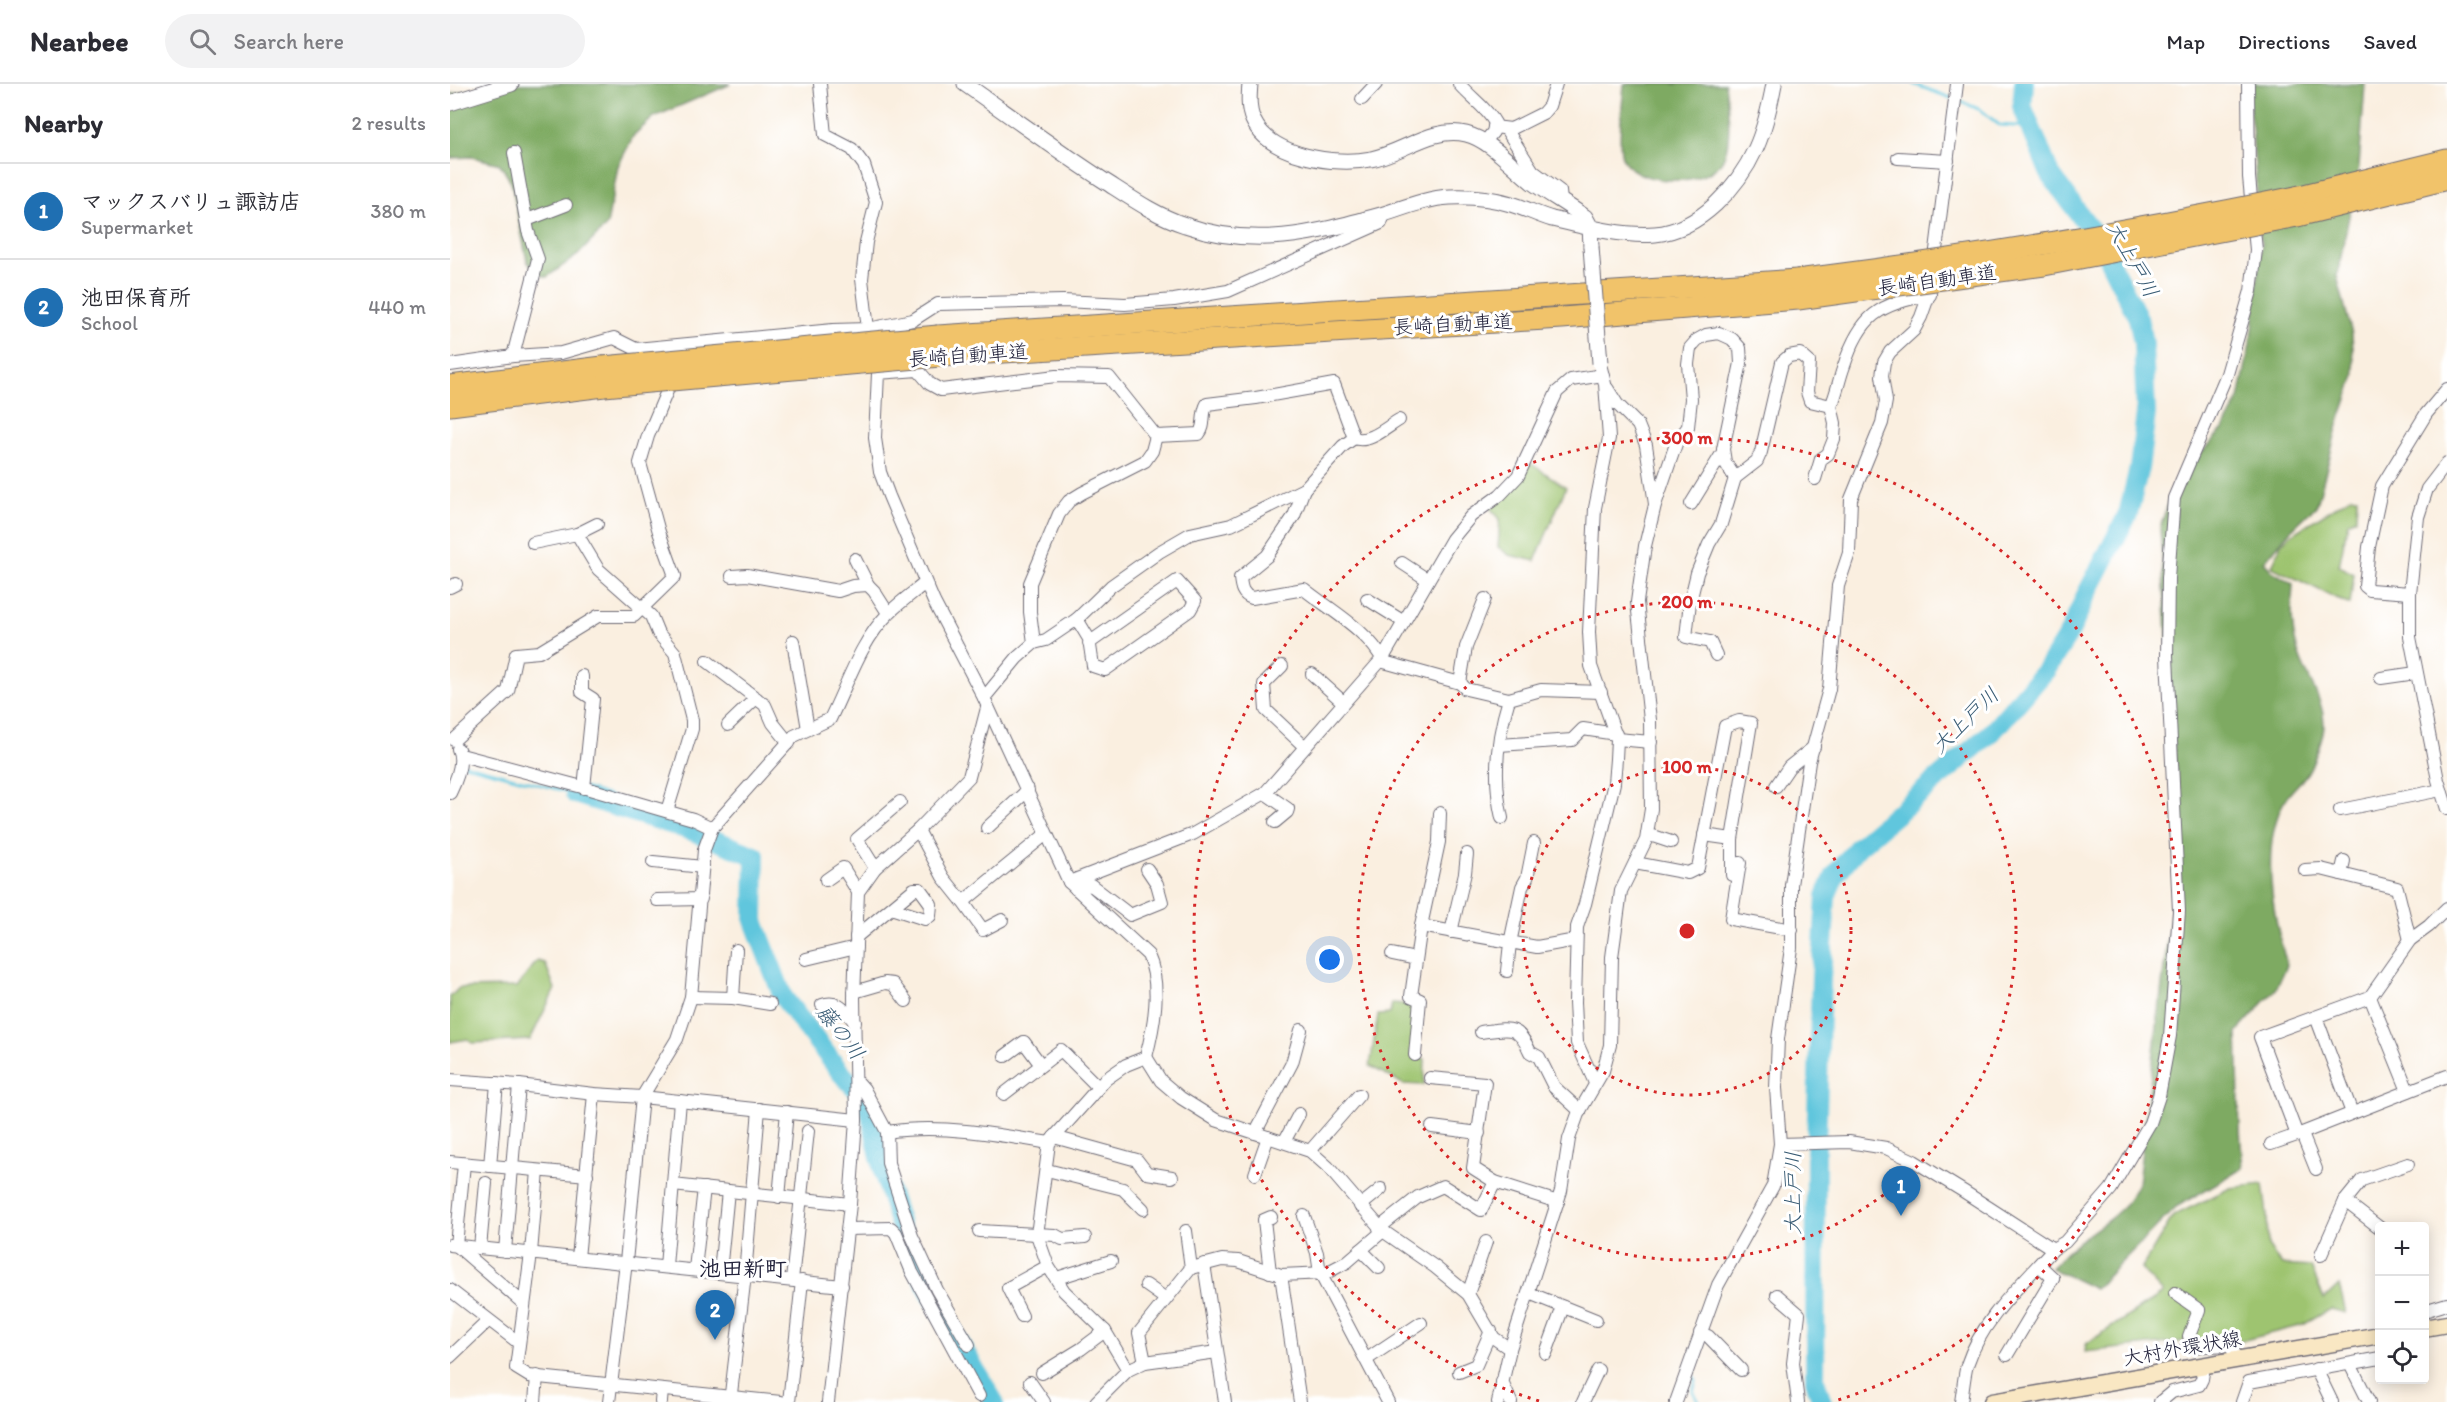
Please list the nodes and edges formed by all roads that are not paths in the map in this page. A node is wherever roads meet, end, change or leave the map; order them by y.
1 (511, 84) edge
2 (820, 84) edge
3 (965, 84) edge
4 (1250, 84) edge
5 (1376, 84) edge
6 (1459, 84) edge
7 (1774, 84) edge
8 (2248, 84) edge
9 (1553, 87) edge
10 (1956, 87) edge
11 (1362, 99) dead end
12 (450, 104) edge
13 (1500, 128) junction
14 (1484, 142) junction
15 (514, 153) dead end
16 (1898, 158) dead end
17 (2447, 160) edge
18 (1948, 161) junction
19 (2447, 179) edge
20 (1562, 201) junction
21 (566, 205) dead end
22 (2296, 206) junction
23 (1384, 214) junction
24 (527, 220) junction
25 (1590, 226) junction
26 (1930, 295) junction
27 (868, 329) junction
28 (687, 343) junction
29 (513, 356) junction
30 (450, 365) edge
31 (878, 373) junction
32 (1603, 374) junction
33 (604, 376) junction
34 (450, 386) edge
35 (2447, 389) edge
36 (525, 395) junction
37 (450, 405) edge
38 (1831, 406) junction
39 (450, 410) edge
40 (1399, 420) dead end
41 (1156, 436) junction
42 (1354, 438) junction
43 (1723, 452) junction
44 (2447, 463) edge
45 (1735, 478) junction
46 (1815, 479) dead end
47 (1304, 489) junction
48 (1691, 504) dead end
49 (1655, 505) junction
50 (597, 524) dead end
51 (577, 534) junction
52 (533, 543) dead end
53 (855, 559) dead end
54 (1402, 563) dead end
55 (732, 576) dead end
56 (1428, 580) junction
57 (925, 583) junction
58 (868, 585) junction
59 (2410, 593) junction
60 (1367, 599) dead end
61 (1485, 599) dead end
62 (641, 607) junction
63 (888, 613) junction
64 (1077, 619) junction
65 (1404, 622) junction
66 (793, 641) dead end
67 (1034, 643) junction
68 (1089, 643) junction
69 (1716, 655) dead end
70 (1383, 658) junction
71 (707, 661) dead end
72 (1282, 666) dead end
73 (2416, 673) junction
74 (1312, 674) dead end
75 (582, 676) dead end
76 (2381, 678) dead end
77 (1460, 683) junction
78 (1601, 692) junction
79 (756, 698) junction
80 (1509, 699) junction
81 (1343, 702) junction
82 (986, 703) junction
83 (728, 726) dead end
84 (808, 729) junction
85 (452, 736) edge
86 (1616, 736) junction
87 (789, 742) junction
88 (1651, 742) junction
89 (1499, 745) junction
90 (1305, 747) junction
91 (1814, 747) junction
92 (460, 762) junction
93 (1776, 786) dead end
94 (584, 788) junction
95 (1028, 790) junction
96 (2441, 790) junction
97 (450, 793) edge
98 (1265, 793) junction
99 (900, 802) dead end
100 (2447, 809) edge
101 (2340, 810) dead end
102 (667, 812) junction
103 (1440, 813) dead end
104 (1502, 818) dead end
105 (1275, 822) dead end
106 (987, 828) dead end
107 (711, 829) junction
108 (918, 830) junction
109 (1046, 834) junction
110 (1647, 834) junction
111 (1704, 835) junction
112 (1732, 839) junction
113 (1671, 842) dead end
114 (1534, 843) dead end
115 (1467, 854) dead end
116 (2344, 861) dead end
117 (653, 862) dead end
118 (1635, 863) junction
119 (1740, 863) dead end
120 (703, 867) junction
121 (875, 868) junction
122 (1147, 869) dead end
123 (2305, 870) dead end
124 (2341, 874) junction
125 (826, 880) dead end
126 (1742, 882) junction
127 (1072, 886) junction
128 (858, 892) junction
129 (700, 899) junction
130 (657, 900) dead end
131 (963, 902) junction
132 (891, 908) dead end
133 (2447, 908) edge
134 (1002, 920) dead end
135 (1421, 926) junction
136 (1792, 930) junction
137 (1450, 932) junction
138 (1576, 940) junction
139 (2410, 940) junction
140 (856, 942) junction
141 (1510, 943) junction
142 (736, 950) dead end
143 (1392, 954) dead end
144 (1416, 958) junction
145 (806, 959) dead end
146 (1507, 971) dead end
147 (854, 992) junction
148 (2370, 996) junction
149 (691, 997) junction
150 (733, 998) junction
151 (906, 1001) dead end
152 (770, 1004) dead end
153 (822, 1005) dead end
154 (2316, 1017) junction
155 (855, 1022) junction
156 (1301, 1030) dead end
157 (1481, 1032) dead end
158 (1415, 1055) dead end
159 (1005, 1056) dead end
160 (1146, 1057) junction
161 (1041, 1065) junction
162 (2447, 1076) edge
163 (1430, 1077) dead end
164 (450, 1080) edge
165 (856, 1080) junction
166 (497, 1083) junction
167 (1595, 1083) junction
168 (519, 1085) junction
169 (1098, 1087) junction
170 (2408, 1091) junction
171 (594, 1094) junction
172 (1004, 1094) dead end
173 (1359, 1095) dead end
174 (642, 1097) junction
175 (680, 1101) junction
176 (759, 1109) junction
177 (1580, 1111) junction
178 (787, 1112) junction
179 (2352, 1113) junction
180 (1299, 1114) dead end
181 (856, 1120) junction
182 (1432, 1127) dead end
183 (808, 1131) dead end
184 (887, 1132) junction
185 (1255, 1133) junction
186 (1479, 1133) junction
187 (2299, 1134) junction
188 (1269, 1137) junction
189 (1052, 1140) junction
190 (1284, 1142) junction
191 (1780, 1144) junction
192 (2271, 1144) dead end
193 (1310, 1151) junction
194 (450, 1162) edge
195 (464, 1164) junction
196 (2408, 1164) dead end
197 (490, 1166) junction
198 (513, 1168) junction
199 (2316, 1169) dead end
200 (1047, 1170) junction
201 (538, 1171) junction
202 (1255, 1174) dead end
203 (587, 1175) junction
204 (1172, 1177) dead end
205 (1495, 1182) junction
206 (486, 1183) dead end
207 (673, 1185) junction
208 (704, 1188) junction
209 (1381, 1189) dead end
210 (728, 1191) junction
211 (752, 1194) junction
212 (778, 1197) junction
213 (801, 1199) junction
214 (2345, 1201) junction
215 (1558, 1202) junction
216 (850, 1204) junction
217 (1360, 1206) junction
218 (1143, 1209) dead end
219 (1304, 1216) dead end
220 (1271, 1217) dead end
221 (2375, 1225) edge
222 (848, 1228) junction
223 (1381, 1230) junction
224 (979, 1231) dead end
225 (1186, 1232) dead end
226 (1037, 1235) junction
227 (1085, 1237) dead end
228 (1486, 1242) dead end
229 (453, 1245) edge
230 (480, 1248) junction
231 (2054, 1249) junction
232 (1361, 1250) junction
233 (505, 1251) junction
234 (531, 1253) junction
235 (2322, 1255) dead end
236 (578, 1258) junction
237 (1111, 1261) dead end
238 (626, 1262) junction
239 (1204, 1264) junction
240 (2039, 1265) junction
241 (666, 1266) junction
242 (1048, 1266) junction
243 (1191, 1268) junction
244 (1379, 1268) dead end
245 (695, 1269) junction
246 (720, 1272) junction
247 (1320, 1273) junction
248 (1275, 1274) junction
249 (745, 1275) junction
250 (1057, 1278) junction
251 (797, 1280) junction
252 (1146, 1285) dead end
253 (842, 1286) junction
254 (450, 1290) edge
255 (1528, 1293) junction
256 (2175, 1293) dead end
257 (1468, 1294) junction
258 (1777, 1295) dead end
259 (1166, 1299) junction
260 (524, 1304) junction
261 (2447, 1304) edge
262 (1563, 1307) junction
263 (2429, 1309) edge
264 (1022, 1316) dead end
265 (1596, 1320) dead end
266 (488, 1321) junction
267 (1420, 1323) dead end
268 (2447, 1324) edge
269 (2429, 1327) edge
270 (1105, 1331) junction
271 (1491, 1331) junction
272 (1700, 1333) junction
273 (2375, 1336) edge
274 (519, 1343) junction
275 (969, 1345) dead end
276 (1510, 1349) junction
277 (1217, 1352) junction
278 (1546, 1353) dead end
279 (2007, 1355) dead end
280 (450, 1357) edge
281 (1367, 1359) junction
282 (2375, 1359) edge
283 (2238, 1360) junction
284 (1145, 1362) junction
285 (2350, 1364) junction
286 (2204, 1366) junction
287 (2316, 1369) junction
288 (1128, 1370) junction
289 (1598, 1370) dead end
290 (1741, 1370) dead end
291 (1459, 1372) dead end
292 (1042, 1373) dead end
293 (537, 1376) junction
294 (1030, 1382) dead end
295 (1502, 1383) junction
296 (611, 1384) junction
297 (661, 1396) edge
298 (979, 1396) dead end
299 (683, 1397) edge
300 (705, 1398) edge
301 (730, 1400) edge
302 (757, 1401) edge
303 (535, 1402) edge
304 (609, 1402) edge
305 (781, 1402) edge
306 (789, 1402) edge
307 (828, 1402) edge
308 (1044, 1402) edge
309 (1096, 1402) edge
310 (1225, 1402) edge
311 (1299, 1402) edge
312 (1388, 1402) edge
313 (1498, 1402) edge
314 (1511, 1402) edge
315 (1583, 1402) edge
316 (1676, 1402) edge
317 (1798, 1402) edge
318 (1961, 1402) edge
319 (1992, 1402) edge
320 (2160, 1402) edge
321 (2242, 1402) edge
322 (2332, 1402) edge
323 (2368, 1402) edge

1 - 12 street
2 - 27 street
3 - 23 street
4 - 14 street
5 - 11 street
6 - 13 street
7 - 25 street
8 - 231 street
9 - 13 street
10 - 18 street
13 - 14 street
13 - 20 street
14 - 20 street
15 - 24 street
16 - 18 street
17 - 22 highway, 長崎自動車道
18 - 26 street
19 - 22 highway, 長崎自動車道
20 - 25 street
21 - 24 street
22 - 33 highway, 長崎自動車道, bridge
23 - 25 street
23 - 27 street
24 - 29 street
25 - 32 street, bridge
26 - 38 street
26 - 91 street
27 - 28 street
27 - 31 street
28 - 29 street
28 - 62 street
29 - 30 street
31 - 41 street
31 - 57 street
32 - 49 street
32 - 56 street
32 - 78 street
33 - 34 highway, 長崎自動車道
33 - 36 highway, 長崎自動車道
35 - 59 street
36 - 37 highway, 長崎自動車道
36 - 39 highway
38 - 45 street
38 - 46 street
40 - 42 street
41 - 42 street
41 - 67 street
42 - 47 street
43 - 45 street
43 - 48 street
43 - 49 street
44 - 59 street
45 - 69 street
47 - 64 street
47 - 70 street
49 - 88 street
50 - 51 street
51 - 52 street
51 - 62 street
53 - 58 street
54 - 56 street
55 - 58 street
56 - 65 street
57 - 63 street
57 - 82 street
58 - 63 street
59 - 73 street
60 - 65 street
61 - 77 street
62 - 85 street
62 - 102 street
63 - 84 street
64 - 67 street
64 - 68 street
65 - 70 street
66 - 84 street
67 - 82 street
68 - 68 street
70 - 77 street
70 - 81 street
71 - 79 street
72 - 90 street
73 - 76 street
73 - 96 street
74 - 81 street
75 - 94 street
77 - 80 street
78 - 80 street
78 - 86 street
79 - 83 street
79 - 87 street
80 - 89 street
81 - 90 street
82 - 95 street
82 - 108 street
84 - 87 street
85 - 92 street
86 - 88 street
86 - 89 street
86 - 138 street
87 - 107 street
88 - 110 street
89 - 104 street
90 - 98 street
91 - 93 street
91 - 136 street
92 - 94 street
92 - 97 street
94 - 102 street
95 - 106 street
95 - 109 street
96 - 100 street
96 - 101 street
98 - 105 street
98 - 127 street
99 - 121 street
102 - 107 street
103 - 135 street
107 - 120 street
108 - 121 street
108 - 131 street
109 - 127 street
109 - 131 street
110 - 113 street
110 - 118 street
111 - 112 street
111 - 112 street
111 - 118 street
112 - 126 street
114 - 141 street
115 - 137 street
116 - 124 street
117 - 120 street
118 - 167 street
119 - 126 street
120 - 129 street
121 - 128 street
122 - 127 street
123 - 124 street
124 - 139 street
125 - 128 street
126 - 136 street
127 - 160 street
128 - 140 street
129 - 130 street
129 - 149 street
131 - 134 street
132 - 140 street
133 - 139 street
135 - 137 street
135 - 144 street
136 - 191 street
137 - 141 street
138 - 141 street
138 - 167 street
139 - 148 street
140 - 145 street
140 - 147 street
141 - 146 street
142 - 150 street
143 - 144 street
144 - 158 street
147 - 151 street
147 - 155 street
148 - 154 street
148 - 170 street
149 - 150 street
149 - 174 street
150 - 152 street
153 - 155 street
154 - 179 street
154 - 187 street
155 - 165 street
156 - 185 street
157 - 177 street
159 - 161 street
160 - 169 street
160 - 185 street
161 - 169 street
161 - 172 street
162 - 170 street
163 - 186 street
164 - 166 street
165 - 181 street
165 - 184 street
166 - 168 street
166 - 197 street
167 - 177 street
168 - 171 street
168 - 198 street
169 - 189 street
170 - 179 street
171 - 174 street
171 - 203 street
173 - 193 street
174 - 175 street
174 - 238 street
175 - 176 street
175 - 207 street
176 - 178 street
176 - 211 street
177 - 215 street
178 - 181 street
178 - 212 street
179 - 187 street
180 - 190 street
181 - 216 street
182 - 186 street
183 - 213 street
184 - 189 street
184 - 275 street
185 - 188 street
186 - 205 street
187 - 192 street
187 - 199 street
188 - 190 street
188 - 202 street
189 - 200 street
189 - 204 street
190 - 193 street
191 - 231 street
191 - 272 street
193 - 217 street
194 - 195 street
195 - 197 street
195 - 229 street
196 - 214 street
197 - 198 street
198 - 201 street
198 - 233 street
200 - 218 street
200 - 226 street
201 - 203 street
201 - 234 street
203 - 236 street
205 - 215 street
205 - 223 street
206 - 230 street
207 - 208 street
207 - 241 street
208 - 210 street
208 - 245 street
209 - 217 street
210 - 211 street
210 - 246 street
211 - 212 street
211 - 249 street
212 - 213 street
213 - 216 street
213 - 251 street
214 - 221 street
214 - 235 street
215 - 255 street
216 - 222 street
217 - 223 street
219 - 247 street
220 - 248 street
222 - 253 street
222 - 298 street
223 - 232 street
223 - 257 street
224 - 226 street
225 - 243 street
226 - 227 street
226 - 242 street
228 - 257 street
229 - 230 street
229 - 260 street
230 - 233 street
231 - 240 street
232 - 244 street
232 - 247 street
233 - 234 street
234 - 236 street
234 - 260 street
236 - 238 street
237 - 250 street
238 - 241 street
238 - 296 street
239 - 243 street
239 - 248 street
239 - 277 street
240 - 279 street
240 - 318 street
241 - 245 street
242 - 250 street
242 - 264 street
243 - 259 street
245 - 246 street
246 - 249 street
247 - 248 street
247 - 281 street
248 - 311 street
249 - 251 street
249 - 301 street
250 - 270 street
251 - 253 street
251 - 306 street
252 - 259 street
253 - 307 street
254 - 266 street
255 - 262 street
255 - 276 street
256 - 283 street
257 - 271 street
258 - 317 street
259 - 284 street
260 - 274 street
261 - 263 street
262 - 265 street
262 - 278 street
266 - 274 street
266 - 280 street
267 - 281 street
268 - 269 main road
270 - 288 street
270 - 292 street
271 - 276 street
271 - 291 street
272 - 290 street
272 - 316 street
273 - 283 main road, 大村外環状線
274 - 293 street
276 - 295 street
277 - 284 street
277 - 310 street
281 - 312 street
282 - 285 street
283 - 286 main road, 大村外環状線
284 - 288 street
285 - 287 street
285 - 323 street
286 - 319 main road, 大村外環状線
286 - 320 street
287 - 321 street
287 - 322 street
288 - 309 street
289 - 315 street
293 - 296 street
293 - 303 street
294 - 308 street
295 - 313 street
295 - 314 street
296 - 297 street
296 - 304 street
297 - 299 street
299 - 300 street
300 - 301 street
301 - 302 street
302 - 305 street

